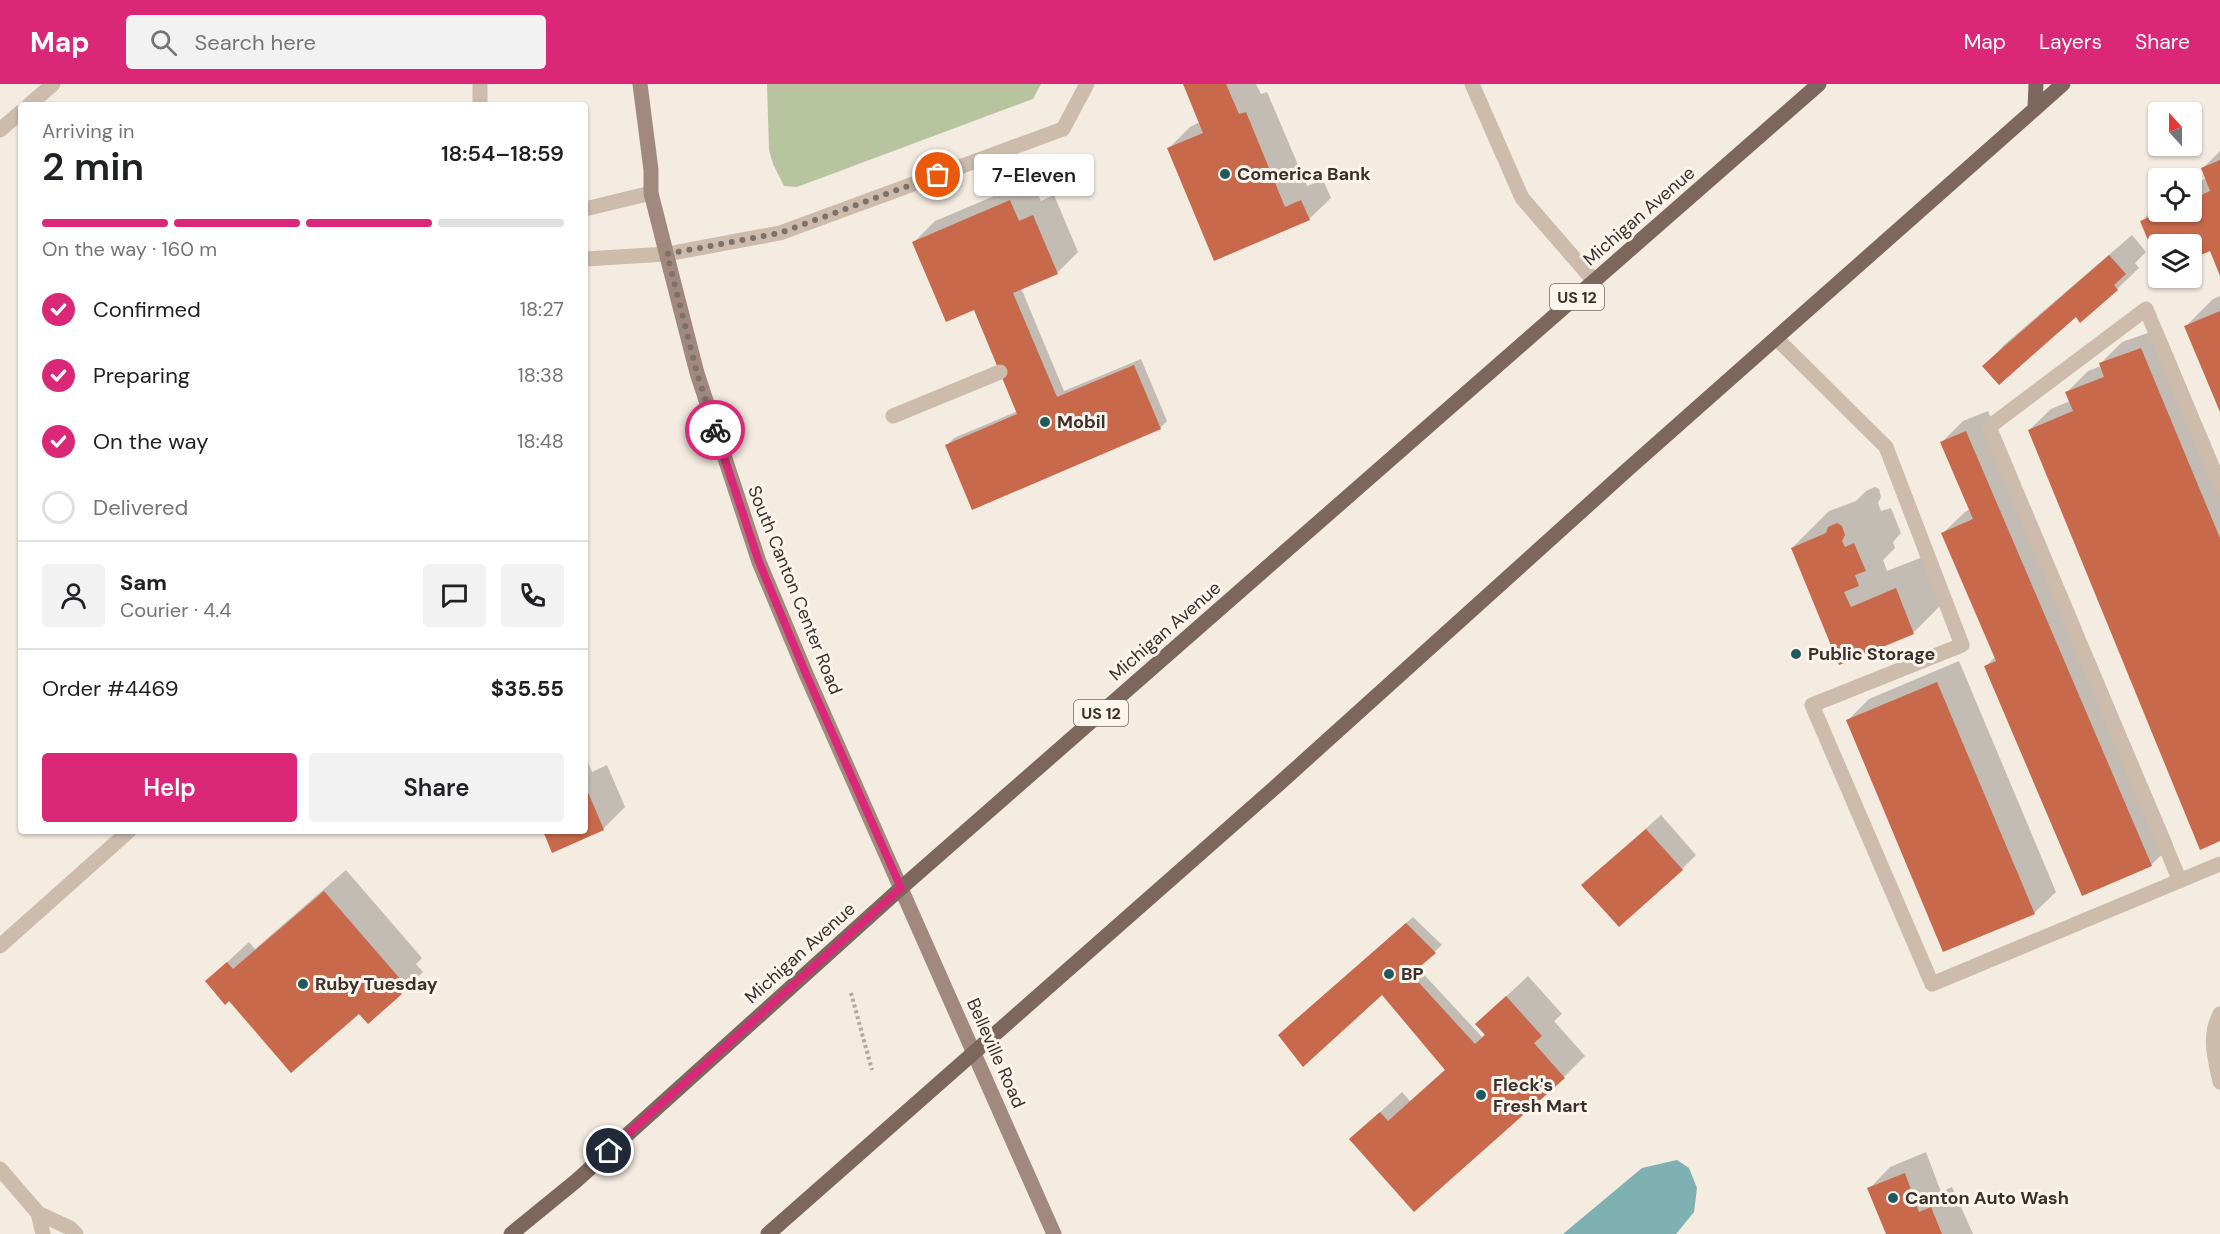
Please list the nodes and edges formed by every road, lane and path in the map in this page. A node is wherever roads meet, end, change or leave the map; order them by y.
1 (53, 84) edge
2 (480, 84) edge
3 (640, 84) edge
4 (1087, 84) edge
5 (1472, 84) edge
6 (1819, 84) edge
7 (2036, 84) edge
8 (2064, 84) edge
9 (32, 102) edge
10 (480, 102) edge
11 (2035, 110) junction
12 (18, 115) edge
13 (0, 130) edge
14 (651, 193) junction
15 (588, 208) edge
16 (667, 254) junction
17 (588, 259) edge
18 (1594, 281) junction
19 (1777, 339) junction
20 (1000, 372) dead end
21 (893, 416) dead end
22 (2220, 486) edge
23 (126, 834) edge
24 (2220, 864) edge
25 (2180, 881) junction
26 (901, 888) junction
27 (0, 946) edge
28 (851, 993) dead end
29 (2220, 1014) edge
30 (974, 1052) junction
31 (872, 1070) dead end
32 (2220, 1082) edge
33 (0, 1168) edge
34 (38, 1213) junction
35 (43, 1234) edge
36 (76, 1234) edge
37 (511, 1234) edge
38 (768, 1234) edge
39 (1054, 1234) edge

1 - 9 street
2 - 10 street
3 - 14 main road, South Canton Center Road
4 - 16 street
5 - 18 street
6 - 18 main road, Michigan Avenue / US 12
7 - 11 main road
8 - 11 main road
11 - 19 main road
12 - 13 street
14 - 15 street
14 - 16 main road, South Canton Center Road
16 - 17 street
16 - 26 main road, South Canton Center Road
18 - 26 main road, Michigan Avenue / US 12
19 - 25 street
19 - 30 main road
20 - 21 street
22 - 25 street
23 - 27 street
24 - 25 street
26 - 30 main road, Belleville Road
26 - 37 main road, Michigan Avenue / US 12
28 - 31 path
29 - 32 street
30 - 38 main road
30 - 39 main road, Belleville Road
33 - 34 street
34 - 35 street
34 - 36 street

